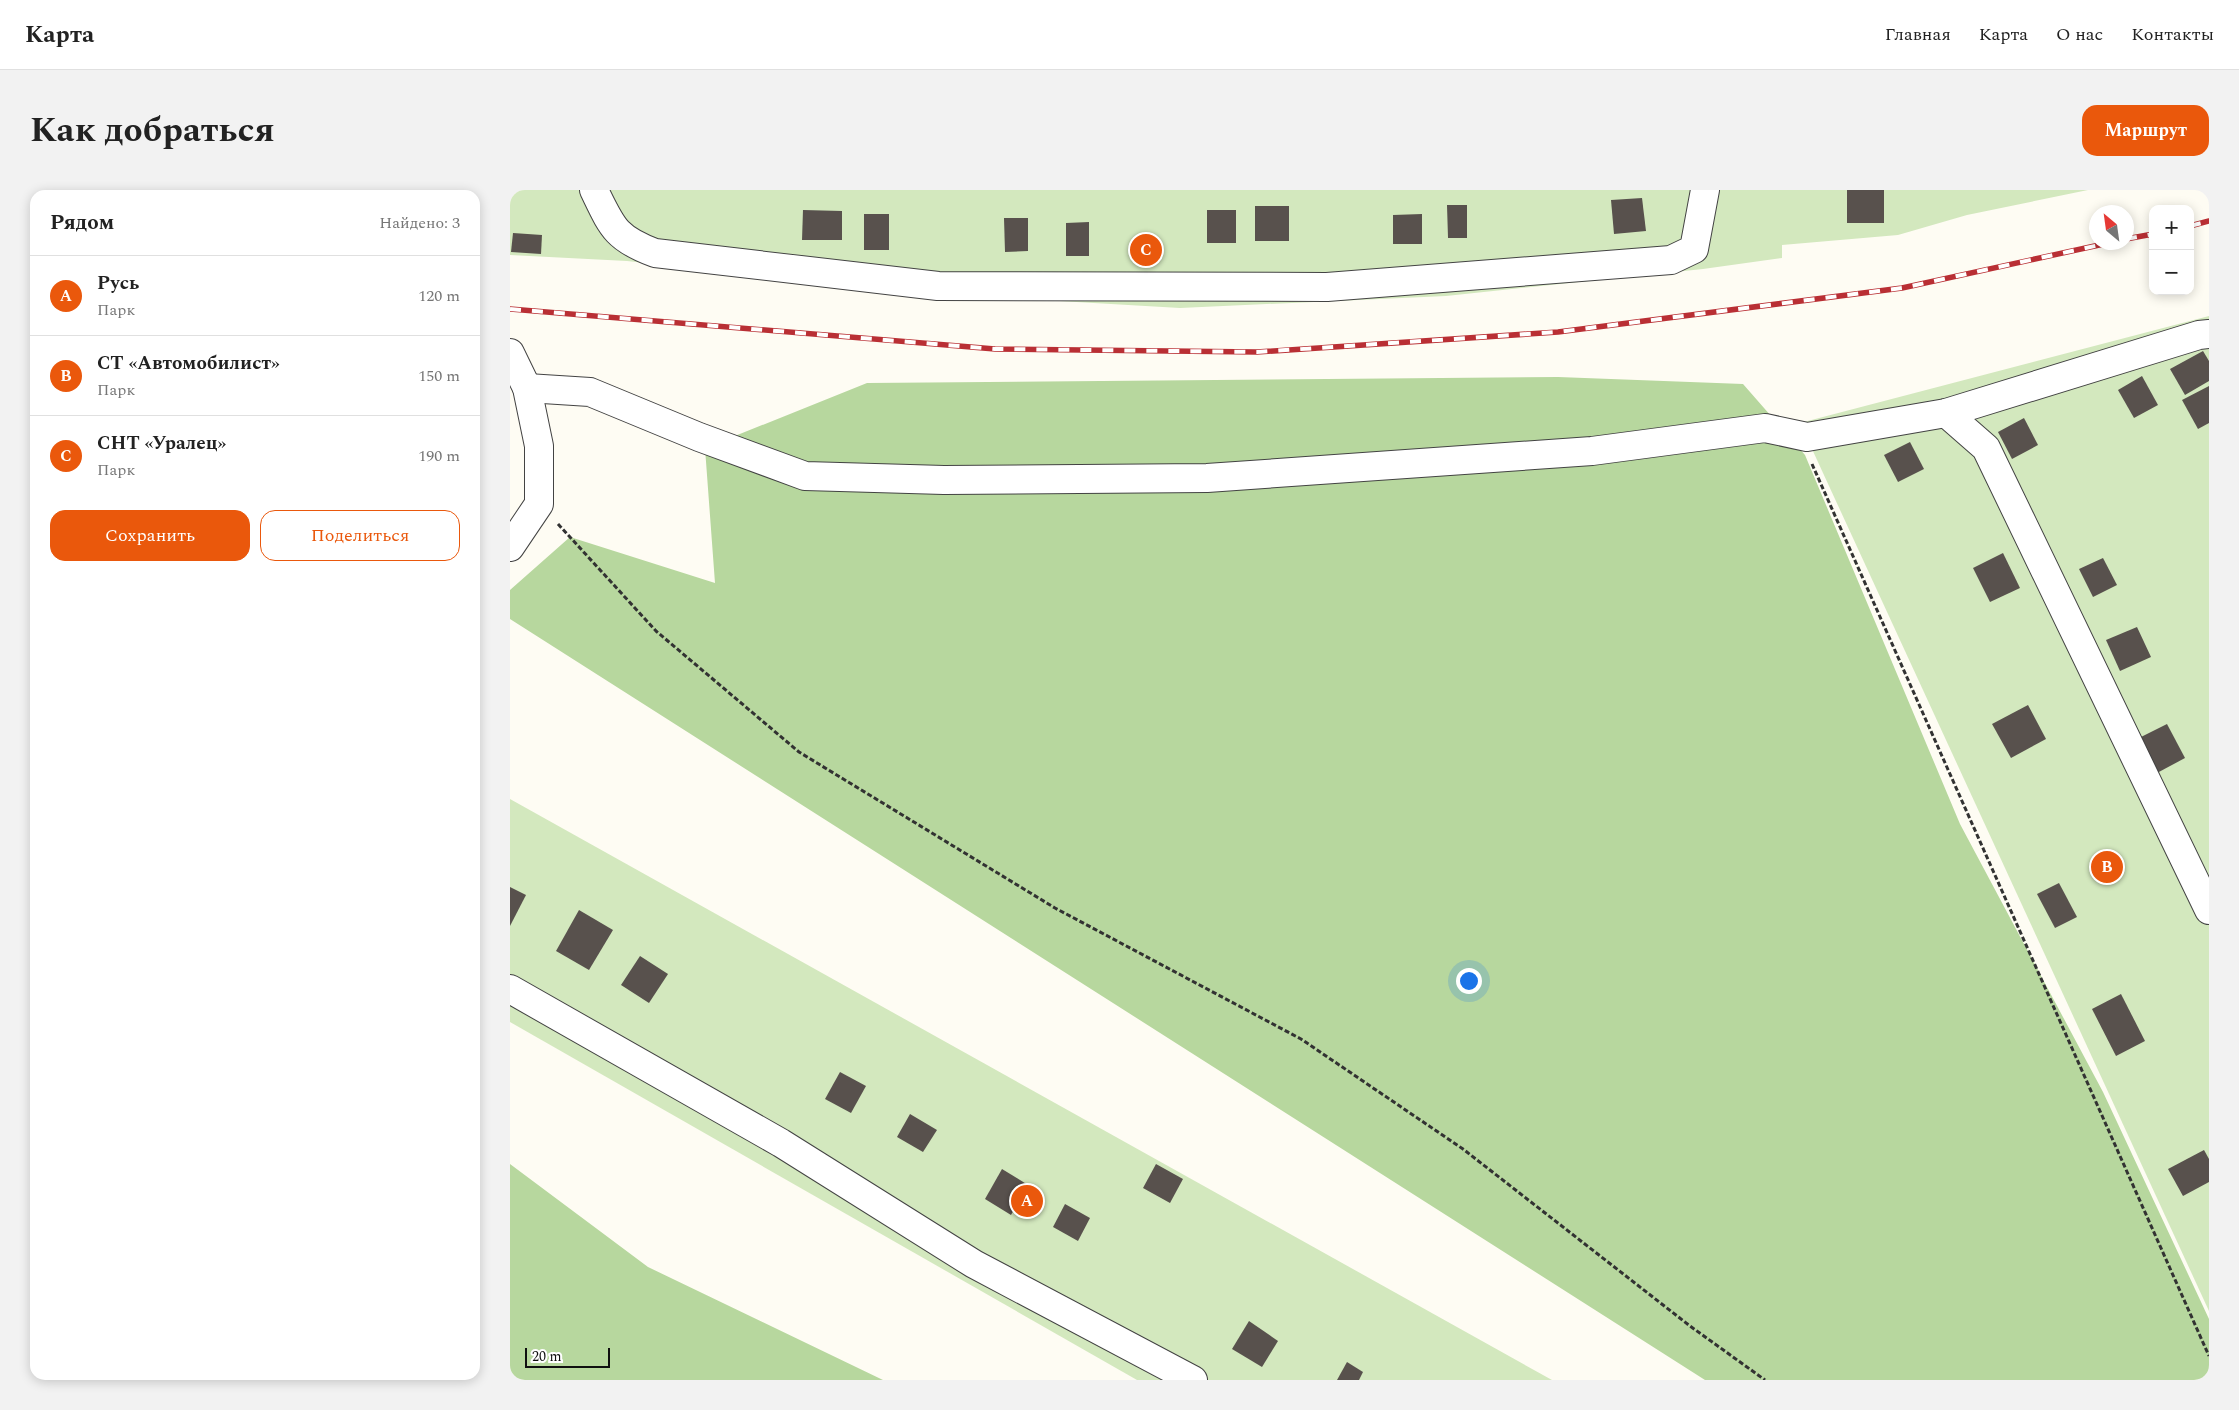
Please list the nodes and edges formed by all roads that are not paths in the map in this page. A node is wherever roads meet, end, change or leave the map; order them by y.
1 (594, 190) edge
2 (1705, 190) edge
3 (2209, 334) edge
4 (510, 353) edge
5 (527, 388) junction
6 (1946, 413) junction
7 (510, 547) edge
8 (2209, 910) edge
9 (510, 989) edge
10 (1193, 1380) edge

1 - 2 street
3 - 6 street
4 - 5 street
5 - 6 street
5 - 7 street
6 - 8 street
9 - 10 street

